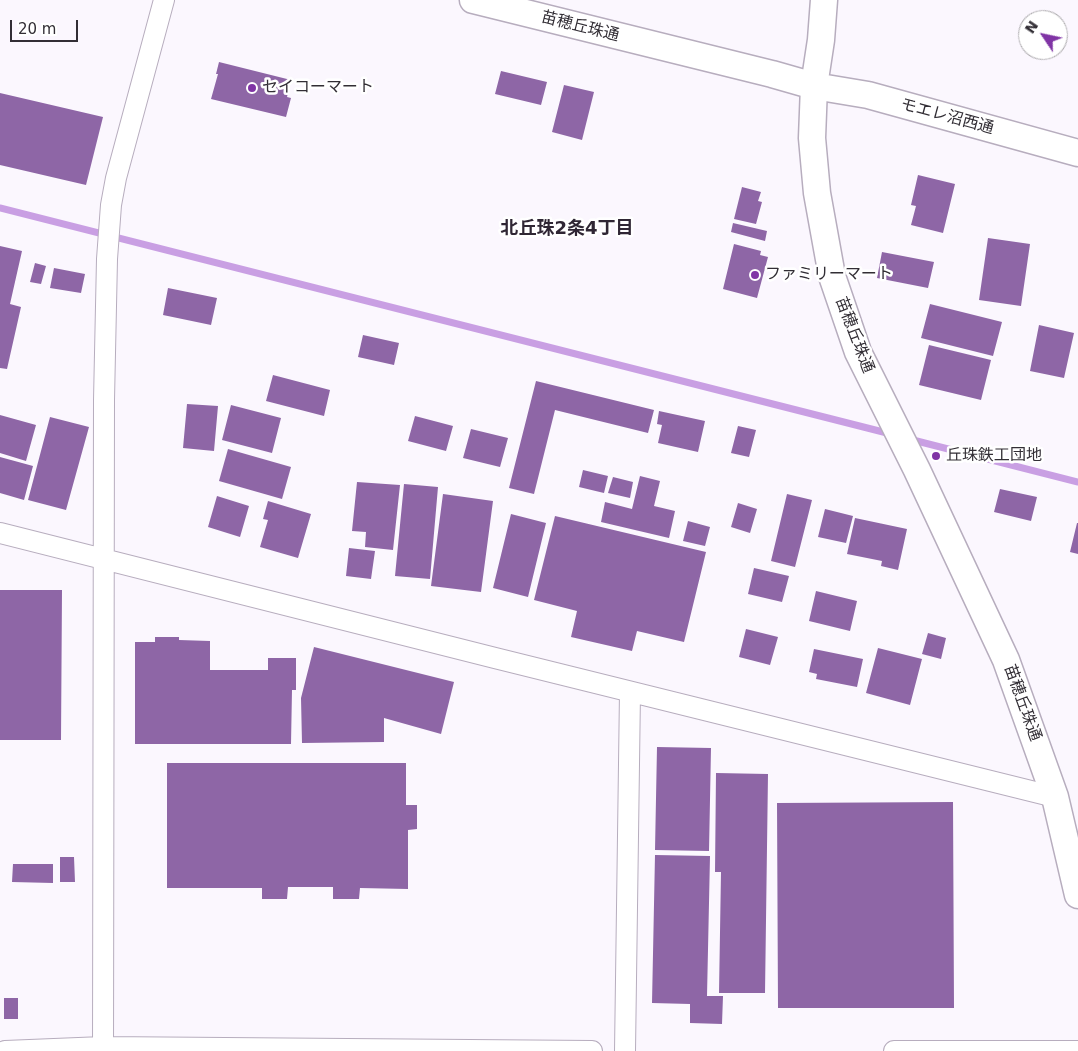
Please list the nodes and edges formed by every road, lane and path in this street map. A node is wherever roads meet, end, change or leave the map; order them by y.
1 (164, 0) edge
2 (473, 0) edge
3 (824, 0) edge
4 (814, 86) junction
5 (1078, 153) edge
6 (0, 533) edge
7 (104, 559) junction
8 (630, 692) junction
9 (1055, 797) junction
10 (1078, 895) edge
11 (103, 1049) edge
12 (5, 1051) edge
13 (592, 1051) edge
14 (625, 1051) edge
15 (894, 1051) edge
16 (1078, 1051) edge

1 - 7 street
2 - 4 street, 苗穂丘珠通
3 - 4 street
4 - 5 street, モエレ沼西通
4 - 9 street, 苗穂丘珠通
6 - 7 street
7 - 8 street
7 - 11 street
8 - 9 street
8 - 14 street
9 - 10 street, 苗穂丘珠通
11 - 12 street
11 - 13 street
15 - 16 street

